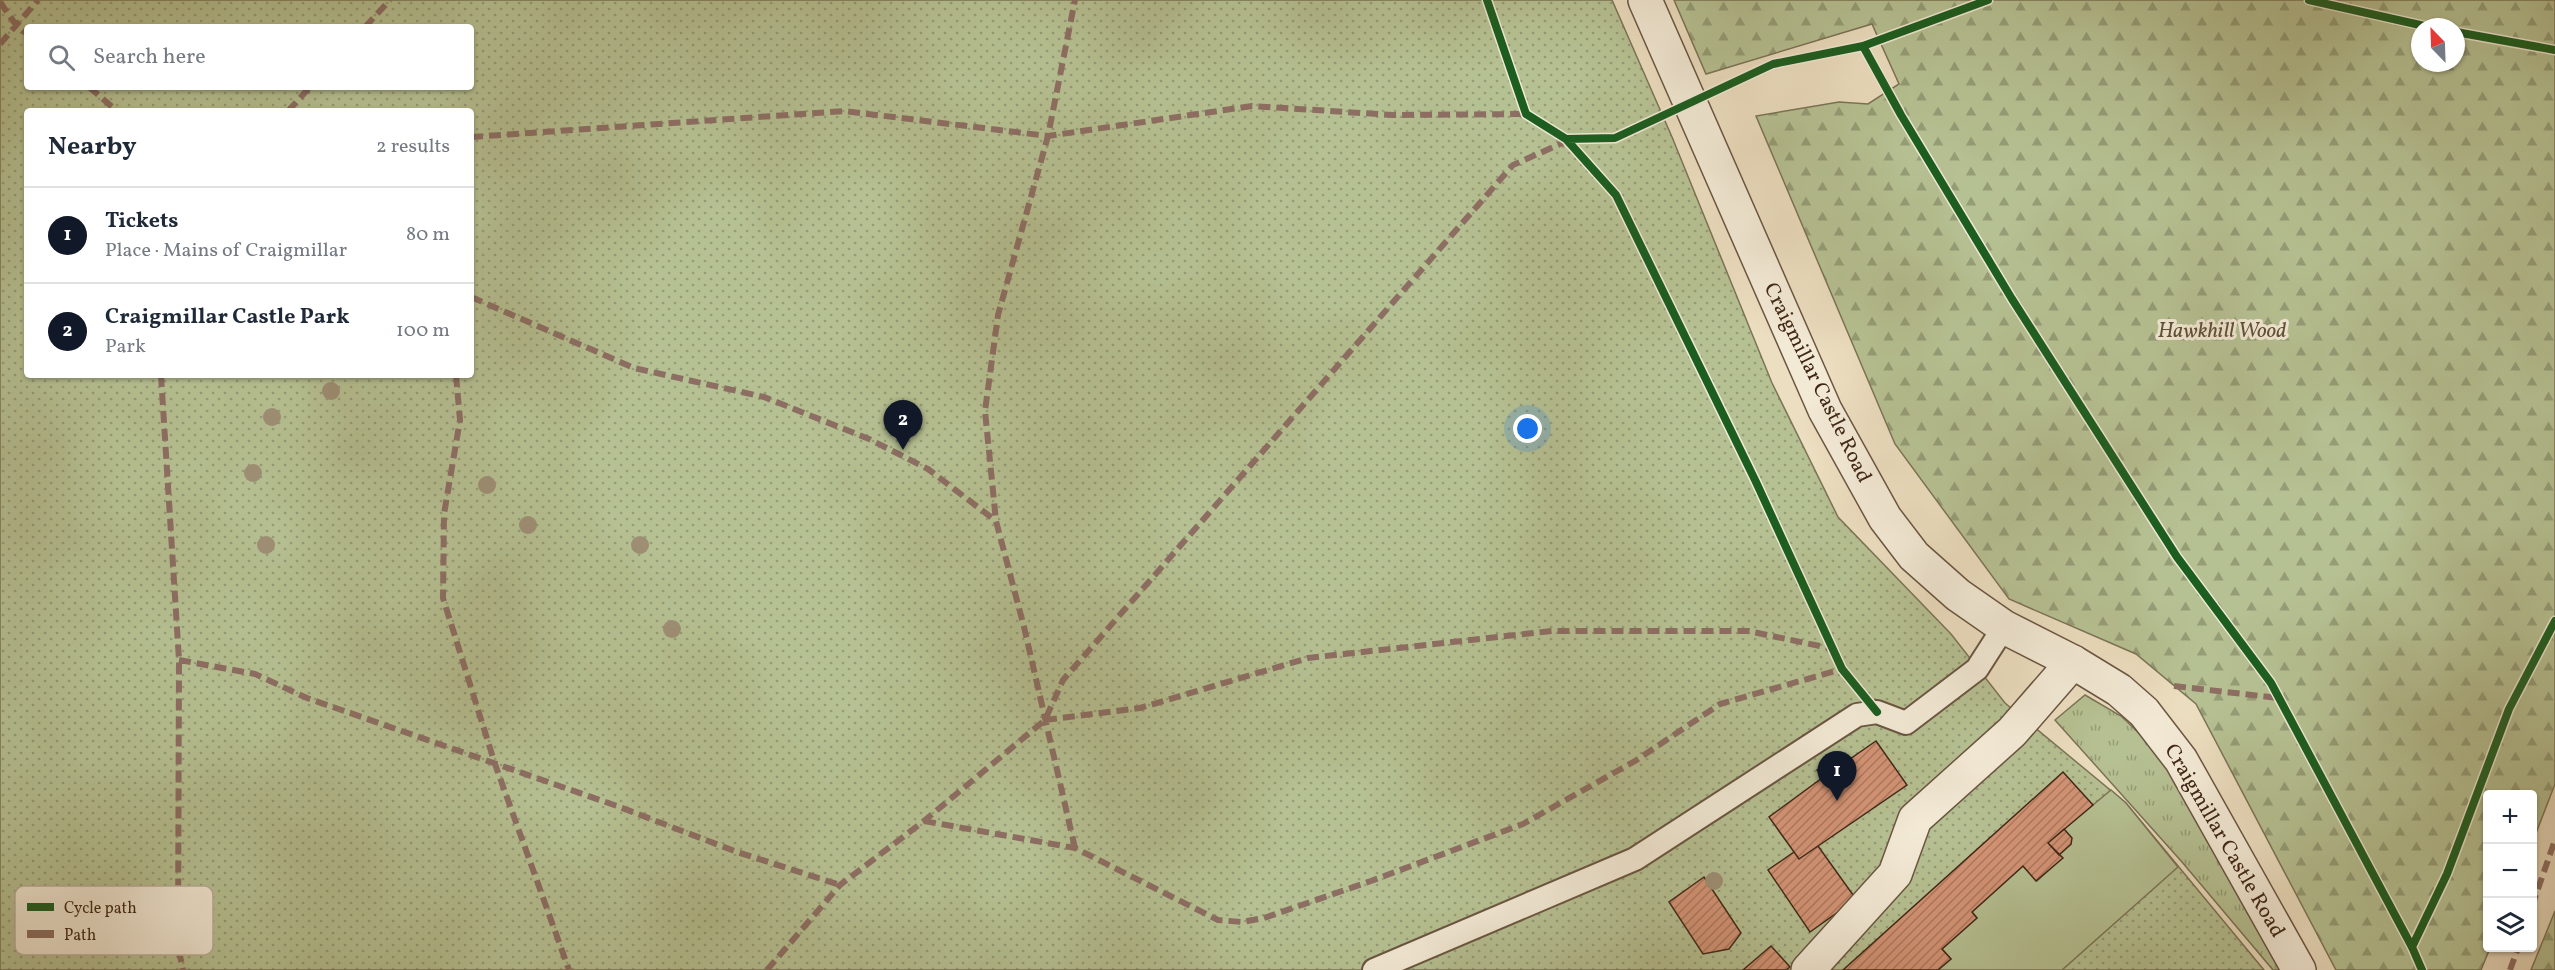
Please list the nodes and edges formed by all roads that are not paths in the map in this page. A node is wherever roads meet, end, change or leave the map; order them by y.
1 (1645, 0) edge
2 (2004, 627) junction
3 (2073, 662) junction
4 (1374, 970) edge
5 (1808, 970) edge
6 (2299, 970) edge

1 - 2 street, Craigmillar Castle Road
2 - 3 street, Craigmillar Castle Road
2 - 4 lane
3 - 5 street
3 - 6 street, Craigmillar Castle Road

